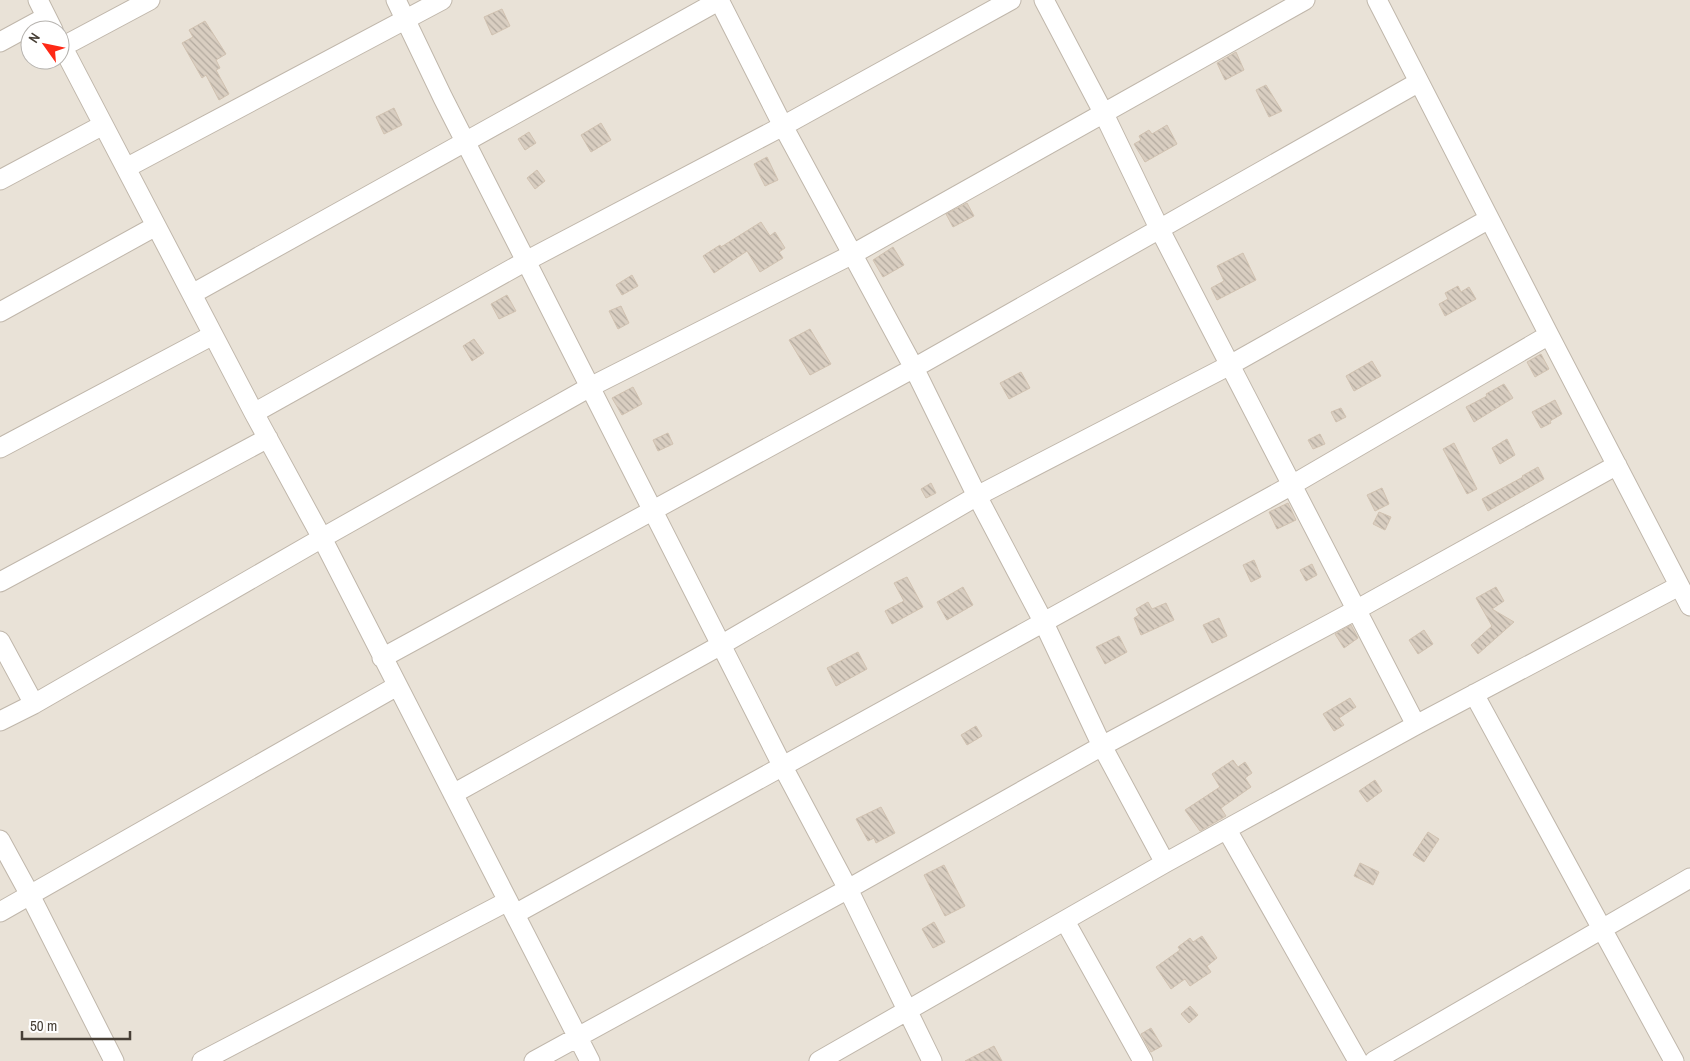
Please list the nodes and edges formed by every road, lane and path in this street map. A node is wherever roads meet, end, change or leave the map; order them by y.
1 (150, 0) edge
2 (396, 0) edge
3 (442, 0) edge
4 (719, 0) edge
5 (1011, 0) edge
6 (1044, 0) edge
7 (1305, 0) edge
8 (1377, 0) edge
9 (46, 16) edge
10 (406, 20) junction
11 (70, 40) edge
12 (0, 42) edge
13 (70, 62) edge
14 (1419, 82) junction
15 (1103, 112) junction
16 (103, 125) junction
17 (783, 126) junction
18 (465, 142) junction
19 (126, 168) junction
20 (0, 180) edge
21 (1489, 219) junction
22 (156, 226) junction
23 (1159, 228) junction
24 (853, 254) junction
25 (526, 261) junction
26 (192, 294) junction
27 (0, 312) edge
28 (213, 335) junction
29 (1549, 335) junction
30 (1230, 365) junction
31 (914, 368) junction
32 (590, 387) junction
33 (254, 413) junction
34 (268, 438) junction
35 (0, 448) edge
36 (1617, 465) junction
37 (1292, 485) junction
38 (977, 496) junction
39 (653, 511) junction
40 (322, 538) junction
41 (0, 582) edge
42 (1679, 586) junction
43 (1690, 606) edge
44 (1356, 610) junction
45 (1043, 621) junction
46 (0, 641) edge
47 (721, 645) junction
48 (382, 658) junction
49 (397, 686) junction
50 (1474, 694) junction
51 (34, 704) junction
52 (0, 721) edge
53 (1416, 725) junction
54 (1102, 746) junction
55 (783, 767) junction
56 (453, 794) junction
57 (1227, 830) junction
58 (0, 840) edge
59 (1165, 864) junction
60 (1690, 878) edge
61 (848, 888) junction
62 (30, 895) junction
63 (511, 908) junction
64 (0, 912) edge
65 (1065, 921) junction
66 (1603, 928) junction
67 (906, 1010) junction
68 (578, 1037) junction
69 (114, 1061) edge
70 (202, 1061) edge
71 (534, 1061) edge
72 (590, 1061) edge
73 (819, 1061) edge
74 (932, 1061) edge
75 (1143, 1061) edge
76 (1358, 1061) edge
77 (1374, 1061) edge
78 (1674, 1061) edge

1 - 11 street
2 - 10 street
3 - 10 street
4 - 17 street
4 - 18 street
5 - 17 street
6 - 15 street
7 - 15 street
8 - 14 street
9 - 12 street
10 - 18 street
10 - 19 street
13 - 16 street
14 - 21 street
14 - 23 street
15 - 23 street
15 - 24 street
16 - 19 street
16 - 20 street
17 - 24 street
17 - 25 street
18 - 25 street
18 - 26 street
19 - 22 street
21 - 29 street
21 - 30 street
22 - 26 street
22 - 27 street
23 - 30 street
23 - 31 street
24 - 31 street
24 - 32 street
25 - 32 street
25 - 33 street
26 - 28 street
28 - 33 street
28 - 35 street
29 - 36 street
29 - 37 street
30 - 37 street
30 - 38 street
31 - 38 street
31 - 39 street
32 - 39 street
32 - 40 street
33 - 34 street
34 - 40 street
34 - 41 street
36 - 42 street
36 - 44 street
37 - 44 street
37 - 45 street
38 - 45 street
38 - 47 street
39 - 47 street
39 - 48 street
40 - 48 street
40 - 51 street
42 - 43 street
42 - 50 street
44 - 53 street
44 - 54 street
45 - 54 street
45 - 55 street
46 - 51 street
47 - 55 street
47 - 56 street
48 - 49 street
49 - 56 street
49 - 62 street
50 - 53 street
50 - 66 street
51 - 52 street
53 - 57 street
54 - 59 street
54 - 61 street
55 - 61 street
55 - 63 street
56 - 63 street
57 - 59 street
57 - 76 street
58 - 62 street
59 - 65 street
60 - 66 street
61 - 67 street
61 - 68 street
62 - 64 street
62 - 69 street
63 - 68 street
63 - 70 street
65 - 67 street
65 - 75 street
66 - 77 street
66 - 78 street
67 - 73 street
67 - 74 street
68 - 71 street
68 - 72 street

